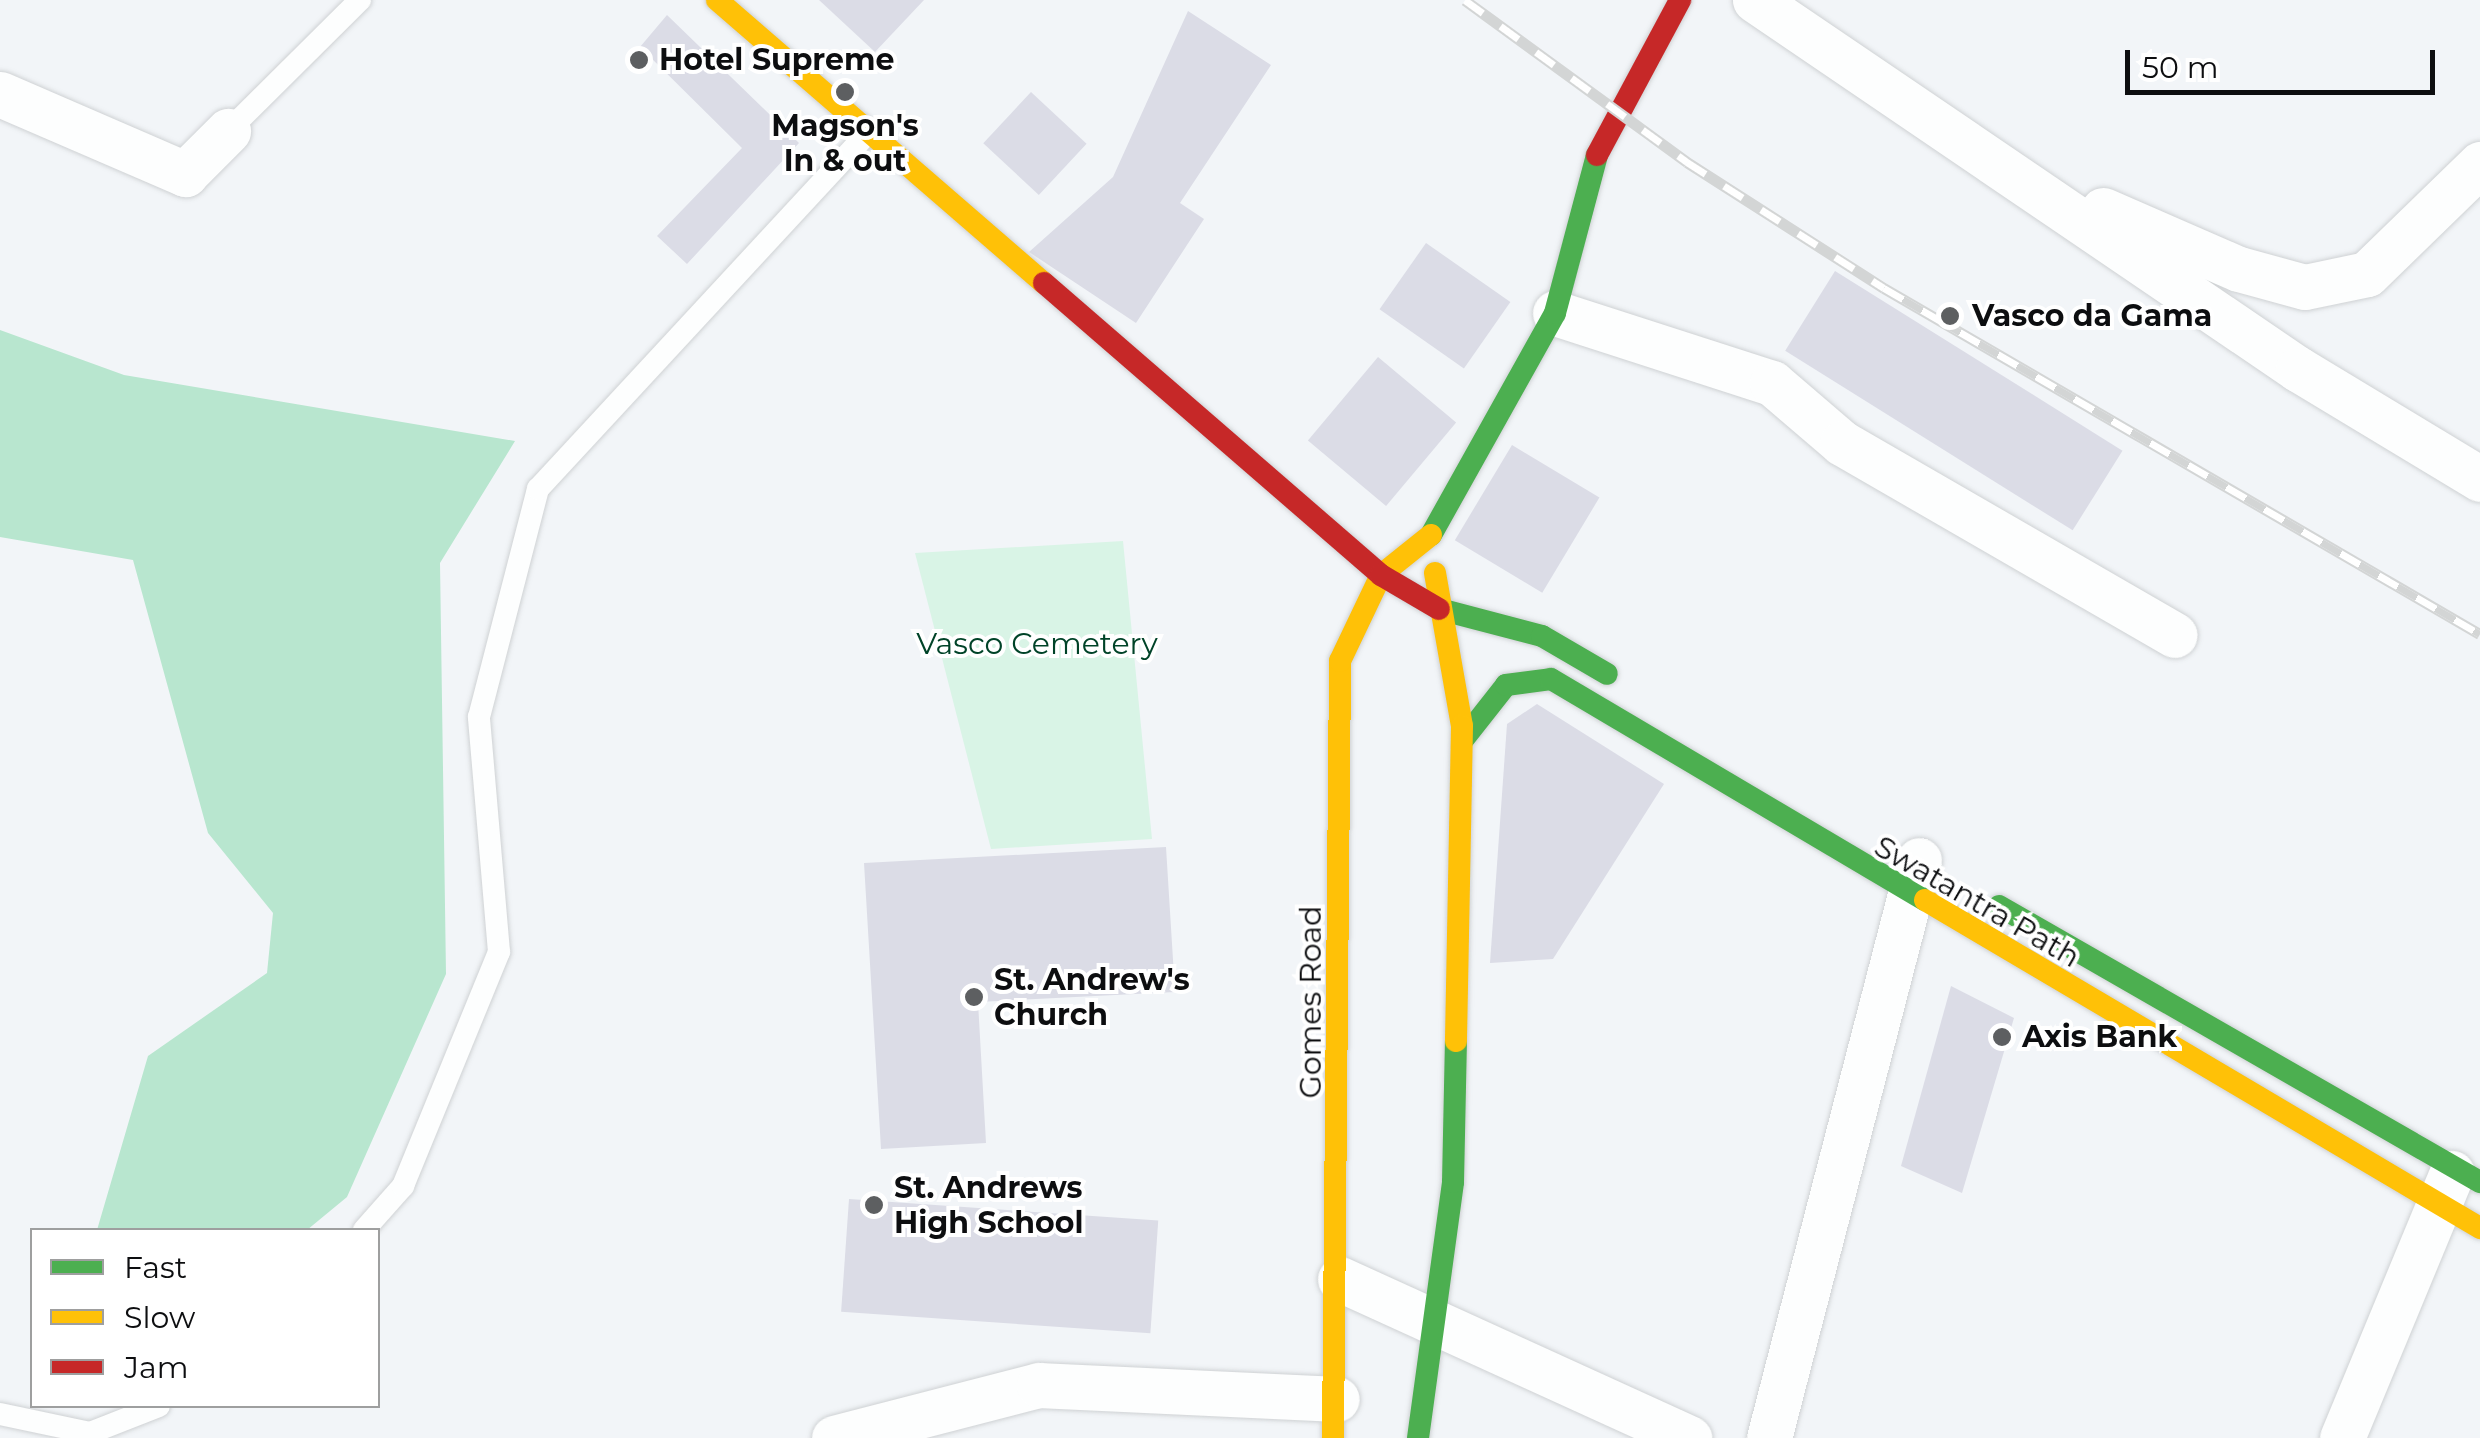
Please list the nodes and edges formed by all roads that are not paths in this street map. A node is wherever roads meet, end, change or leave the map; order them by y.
1 (360, 0) edge
2 (717, 0) edge
3 (1680, 0) edge
4 (1755, 0) edge
5 (0, 94) edge
6 (228, 132) joint
7 (866, 135) junction
8 (2480, 164) edge
9 (2004, 167) junction
10 (1555, 313) junction
11 (2480, 479) edge
12 (1431, 535) junction
13 (1381, 575) junction
14 (1438, 609) junction
15 (2176, 635) dead end
16 (1628, 687) dead end
17 (1462, 741) junction
18 (1917, 870) junction
19 (1971, 890) dead end
20 (2458, 1184) edge
21 (366, 1228) edge
22 (2480, 1228) edge
23 (1340, 1278) junction
24 (1438, 1316) junction
25 (154, 1408) edge
26 (0, 1414) edge
27 (1335, 1418) edge
28 (834, 1438) edge
29 (1418, 1438) edge
30 (1689, 1438) edge
31 (1770, 1438) edge
32 (2342, 1438) edge

1 - 6 lane
2 - 7 main road
3 - 10 main road
4 - 9 street
5 - 6 street
7 - 13 main road
7 - 21 lane
8 - 9 street
9 - 11 street
10 - 12 main road
10 - 15 street
12 - 13 main road
12 - 14 main road
13 - 14 main road
13 - 23 main road, Gomes Road
14 - 16 main road
14 - 17 main road
17 - 18 main road, Swatantra Path
17 - 24 main road
18 - 20 main road, Swatantra Path
18 - 31 street
19 - 20 main road, Swatantra Path
20 - 22 main road, Swatantra Path
20 - 32 street
23 - 24 street
23 - 27 main road, Gomes Road
24 - 29 main road
24 - 30 street
25 - 26 lane
27 - 28 street

